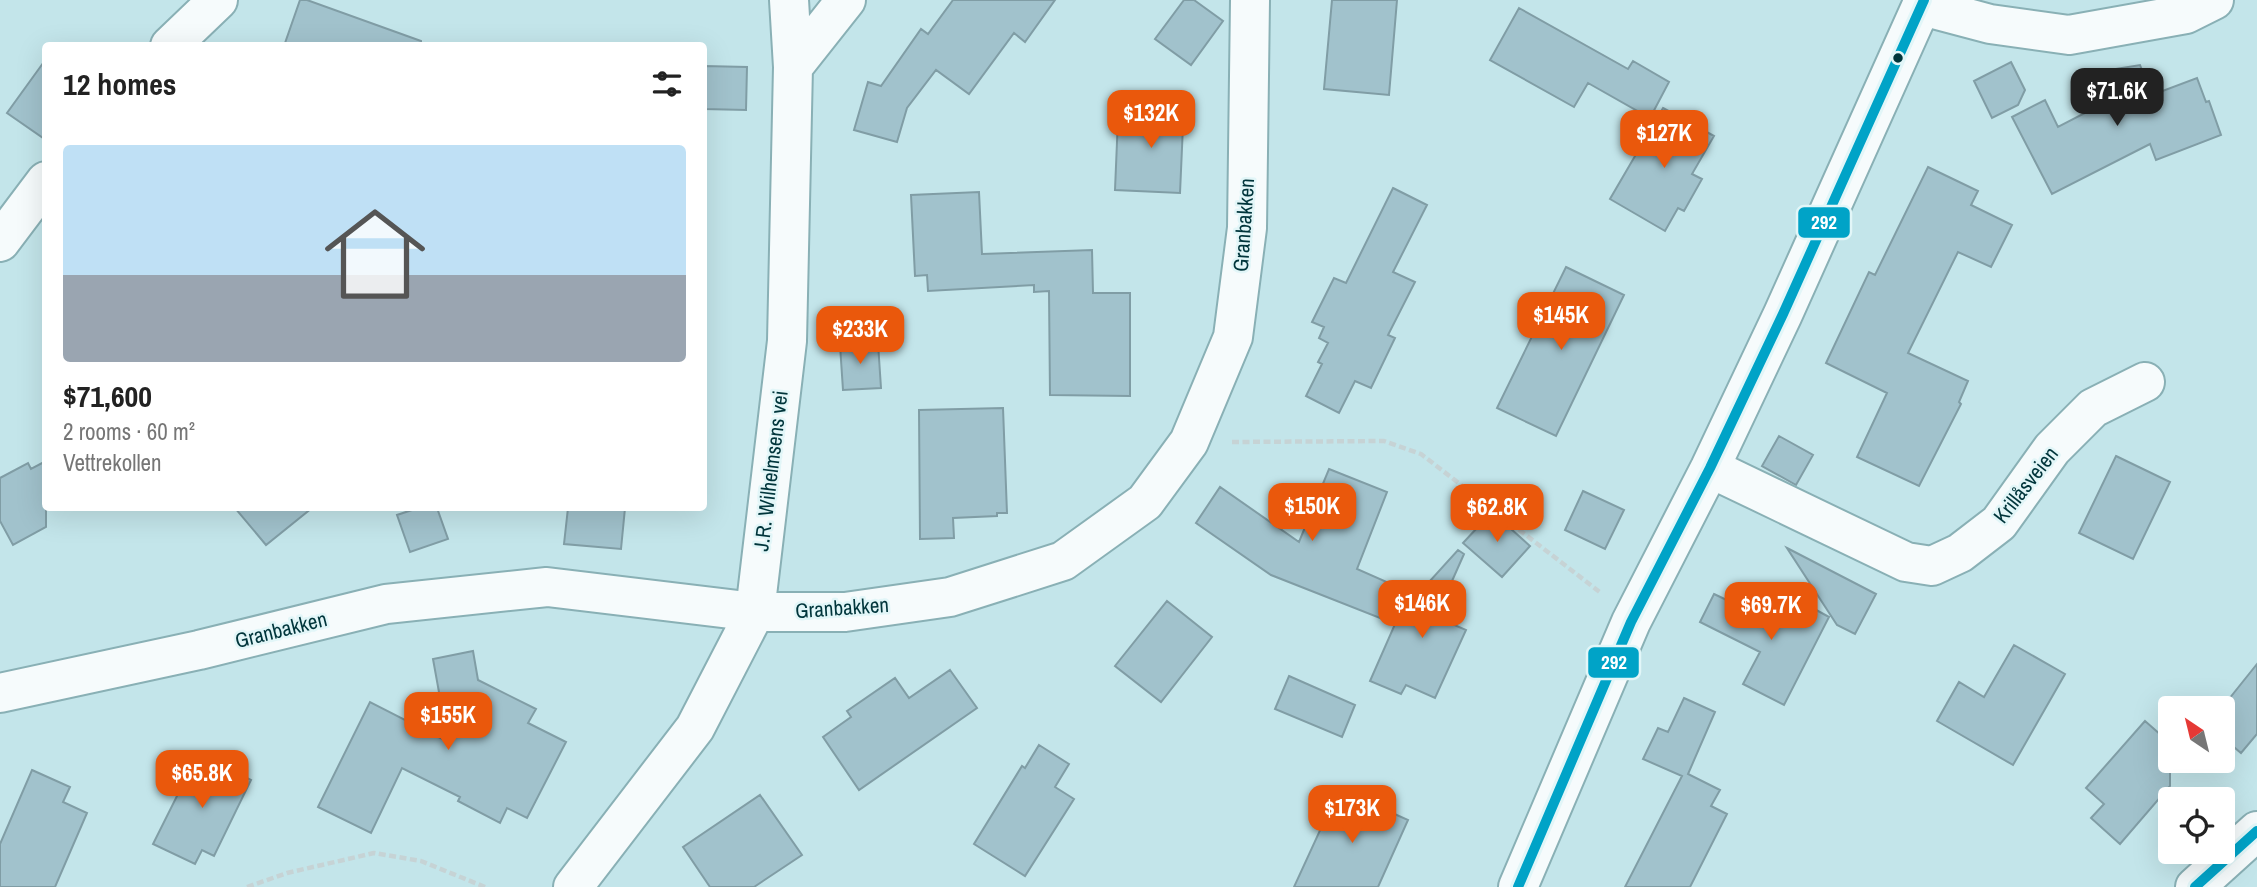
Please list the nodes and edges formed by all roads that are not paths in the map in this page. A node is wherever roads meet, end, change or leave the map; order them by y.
1 (218, 0) edge
2 (789, 0) edge
3 (846, 0) edge
4 (1250, 0) edge
5 (2214, 0) edge
6 (1923, 3) edge
7 (174, 42) edge
8 (793, 67) junction
9 (42, 186) edge
10 (0, 242) edge
11 (2145, 382) dead end
12 (1710, 468) junction
13 (755, 612) junction
14 (0, 693) edge
15 (2257, 831) edge
16 (573, 887) edge
17 (1518, 887) edge
18 (2195, 887) edge

1 - 7 street
2 - 8 street, J.R. Wilhelmsens vei
3 - 8 street
4 - 13 street, Granbakken
5 - 6 street
6 - 12 street
8 - 13 street, J.R. Wilhelmsens vei
9 - 10 street
11 - 12 street, Krillåsveien
12 - 17 street
13 - 14 street, Granbakken
13 - 16 street, J.R. Wilhelmsens vei
15 - 18 street

